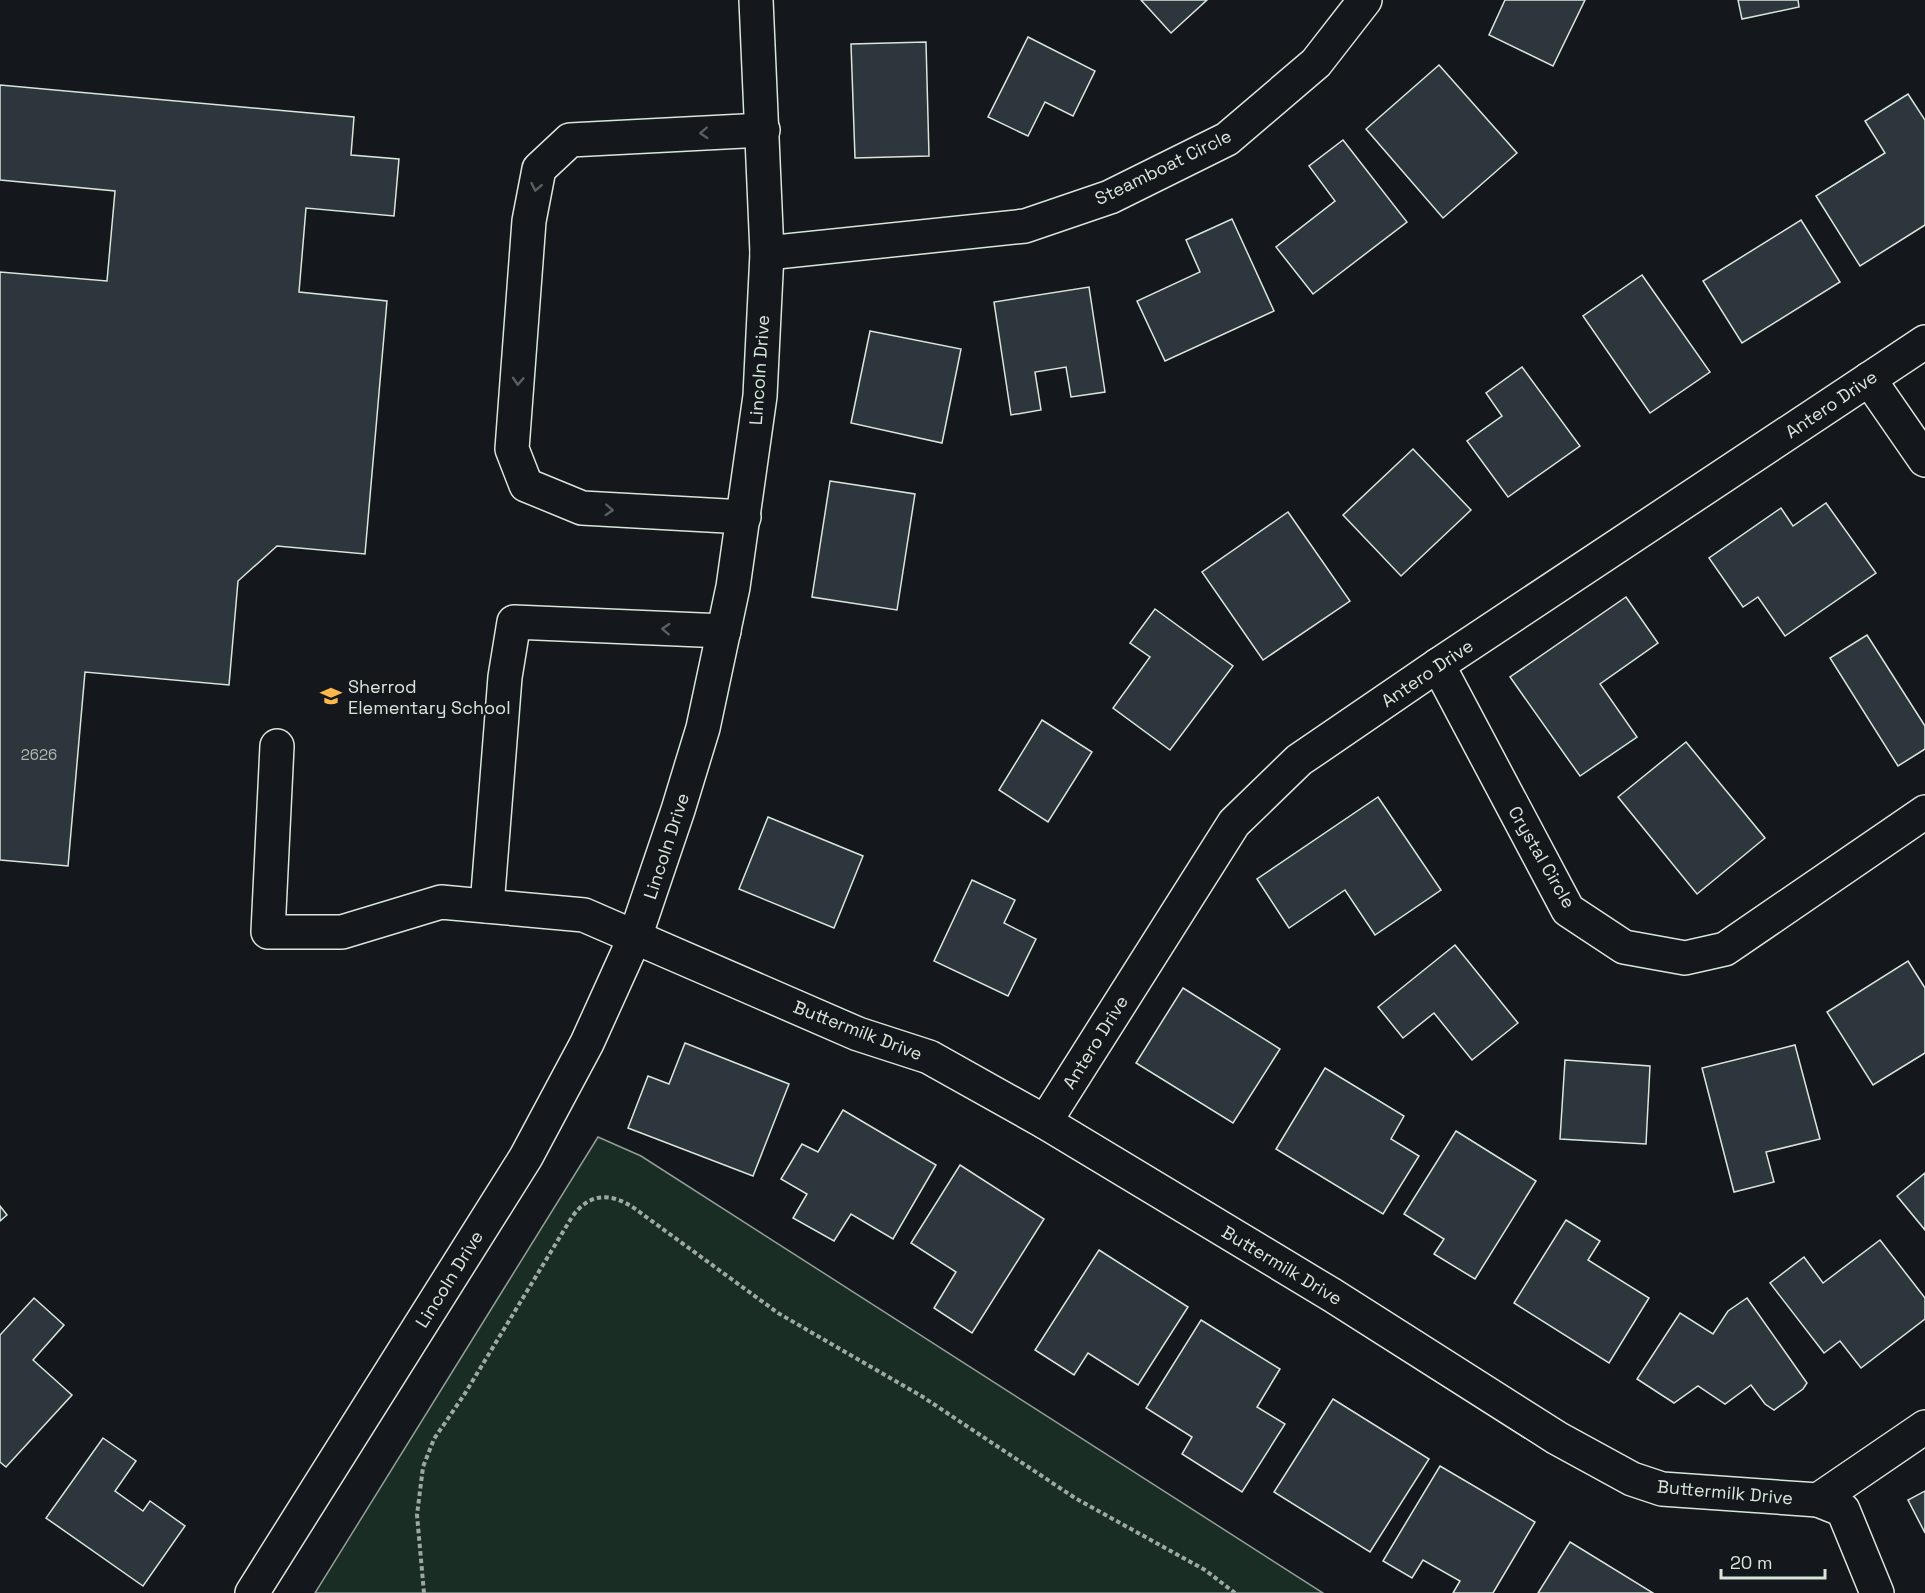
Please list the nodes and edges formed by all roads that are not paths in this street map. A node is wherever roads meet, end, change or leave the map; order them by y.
1 (756, 0) edge
2 (1365, 0) edge
3 (763, 130) junction
4 (767, 253) junction
5 (1925, 342) edge
6 (1869, 379) junction
7 (1925, 459) edge
8 (744, 517) junction
9 (724, 631) junction
10 (1438, 664) junction
11 (277, 746) dead end
12 (1925, 812) edge
13 (487, 906) junction
14 (636, 937) junction
15 (1045, 1122) junction
16 (1925, 1427) edge
17 (1818, 1500) junction
18 (252, 1593) edge
19 (1876, 1593) edge

1 - 3 street, Lincoln Drive
2 - 4 street, Steamboat Circle
3 - 4 street, Lincoln Drive
3 -> 8 street
4 - 8 street, Lincoln Drive
5 - 6 street, Antero Drive
6 - 7 street
6 - 10 street, Antero Drive
8 - 9 street, Lincoln Drive
9 -> 13 street
9 - 14 street, Lincoln Drive
10 - 12 street, Crystal Circle
10 - 15 street, Antero Drive
11 - 13 street, Buttermilk Drive
13 - 14 street, Buttermilk Drive
14 - 15 street, Buttermilk Drive
14 - 18 street, Lincoln Drive
15 - 17 street, Buttermilk Drive
16 - 17 street, Buttermilk Drive
17 - 19 street

